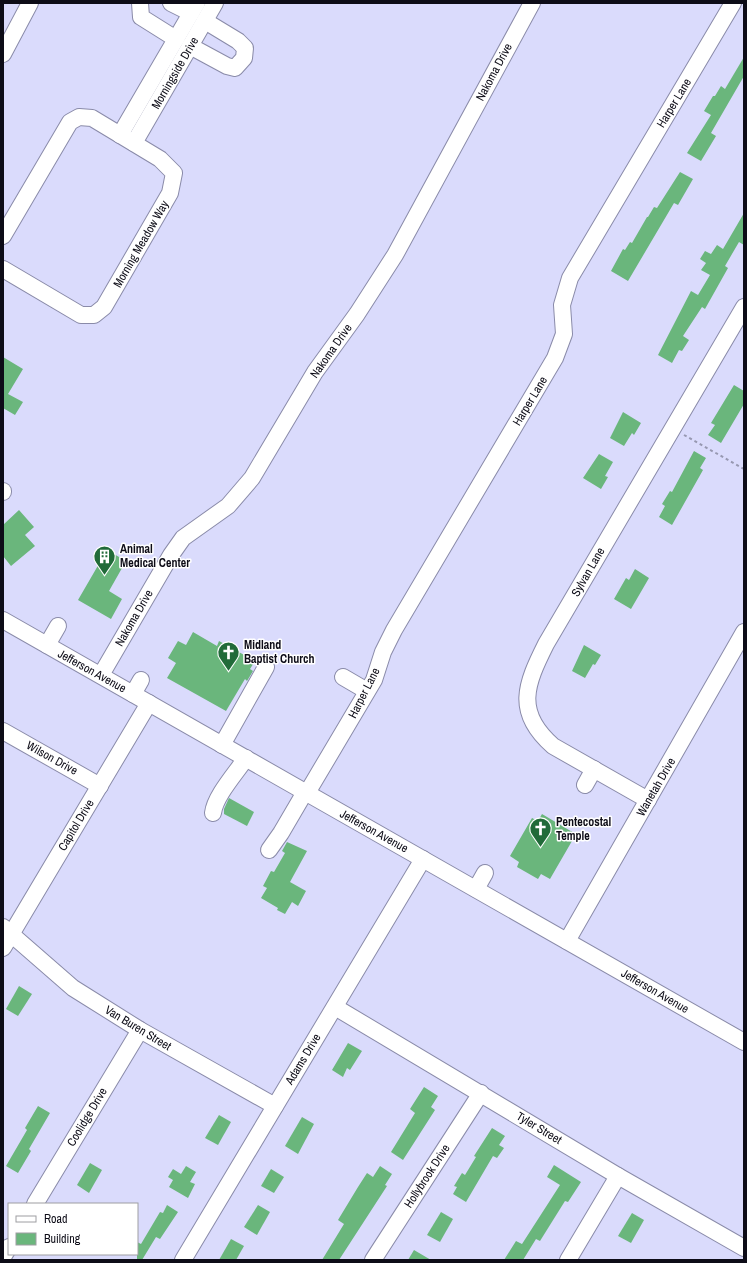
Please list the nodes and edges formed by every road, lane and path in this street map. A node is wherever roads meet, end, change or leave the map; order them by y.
1 (30, 3) edge
2 (140, 3) edge
3 (171, 3) edge
4 (215, 3) edge
5 (532, 3) edge
6 (734, 3) edge
7 (198, 12) edge
8 (183, 42) junction
9 (3, 54) edge
10 (120, 135) junction
11 (134, 143) junction
12 (3, 236) edge
13 (3, 269) edge
14 (744, 307) edge
15 (673, 428) junction
16 (744, 469) edge
17 (3, 620) edge
18 (58, 626) dead end
19 (744, 632) edge
20 (47, 645) junction
21 (266, 670) dead end
22 (101, 675) junction
23 (343, 677) dead end
24 (141, 680) dead end
25 (367, 691) junction
26 (133, 694) junction
27 (150, 703) junction
28 (3, 731) edge
29 (222, 745) junction
30 (246, 758) junction
31 (594, 769) junction
32 (585, 785) dead end
33 (100, 786) junction
34 (306, 793) junction
35 (648, 800) junction
36 (213, 813) dead end
37 (269, 850) dead end
38 (423, 859) junction
39 (485, 873) dead end
40 (476, 889) junction
41 (7, 930) edge
42 (567, 941) junction
43 (3, 948) edge
44 (335, 1006) junction
45 (140, 1030) junction
46 (743, 1039) edge
47 (481, 1093) junction
48 (275, 1106) junction
49 (618, 1176) junction
50 (36, 1203) edge
51 (744, 1248) edge
52 (183, 1260) edge
53 (373, 1260) edge
54 (568, 1260) edge

1 - 9 street
2 - 8 street
3 - 7 street
4 - 7 street, Morningside Drive
5 - 22 street, Nakoma Drive
6 - 25 street, Harper Lane
7 - 8 street, Morningside Drive
7 - 8 street
8 - 10 street, Morningside Drive
8 - 11 street, Morningside Drive
10 - 11 street, Morning Meadow Way
10 - 12 street, Morning Meadow Way
11 - 13 street, Morning Meadow Way
14 - 15 street, Sylvan Lane
15 - 16 path
15 - 31 street, Sylvan Lane
17 - 20 street, Jefferson Avenue
18 - 20 street
19 - 35 street, Wanetah Drive
20 - 22 street, Jefferson Avenue
21 - 29 street
22 - 26 street, Jefferson Avenue
23 - 25 street
24 - 26 street
25 - 34 street, Harper Lane
26 - 27 street, Jefferson Avenue
27 - 29 street, Jefferson Avenue
27 - 33 street, Capitol Drive
28 - 33 street, Wilson Drive
29 - 30 street, Jefferson Avenue
30 - 34 street, Jefferson Avenue
30 - 36 street
31 - 32 street
31 - 35 street, Sylvan Lane
33 - 41 street, Capitol Drive
34 - 37 street, Harper Lane
34 - 38 street, Jefferson Avenue
35 - 42 street, Wanetah Drive
38 - 40 street, Jefferson Avenue
38 - 44 street, Adams Drive
39 - 40 street
40 - 42 street, Jefferson Avenue
41 - 43 street, Capitol Drive
41 - 45 street, Van Buren Street
42 - 46 street, Jefferson Avenue
44 - 47 street, Tyler Street
44 - 48 street, Adams Drive
45 - 48 street, Van Buren Street
45 - 50 street, Coolidge Drive
47 - 49 street, Tyler Street
47 - 53 street, Hollybrook Drive
48 - 52 street, Adams Drive
49 - 51 street, Tyler Street
49 - 54 street

